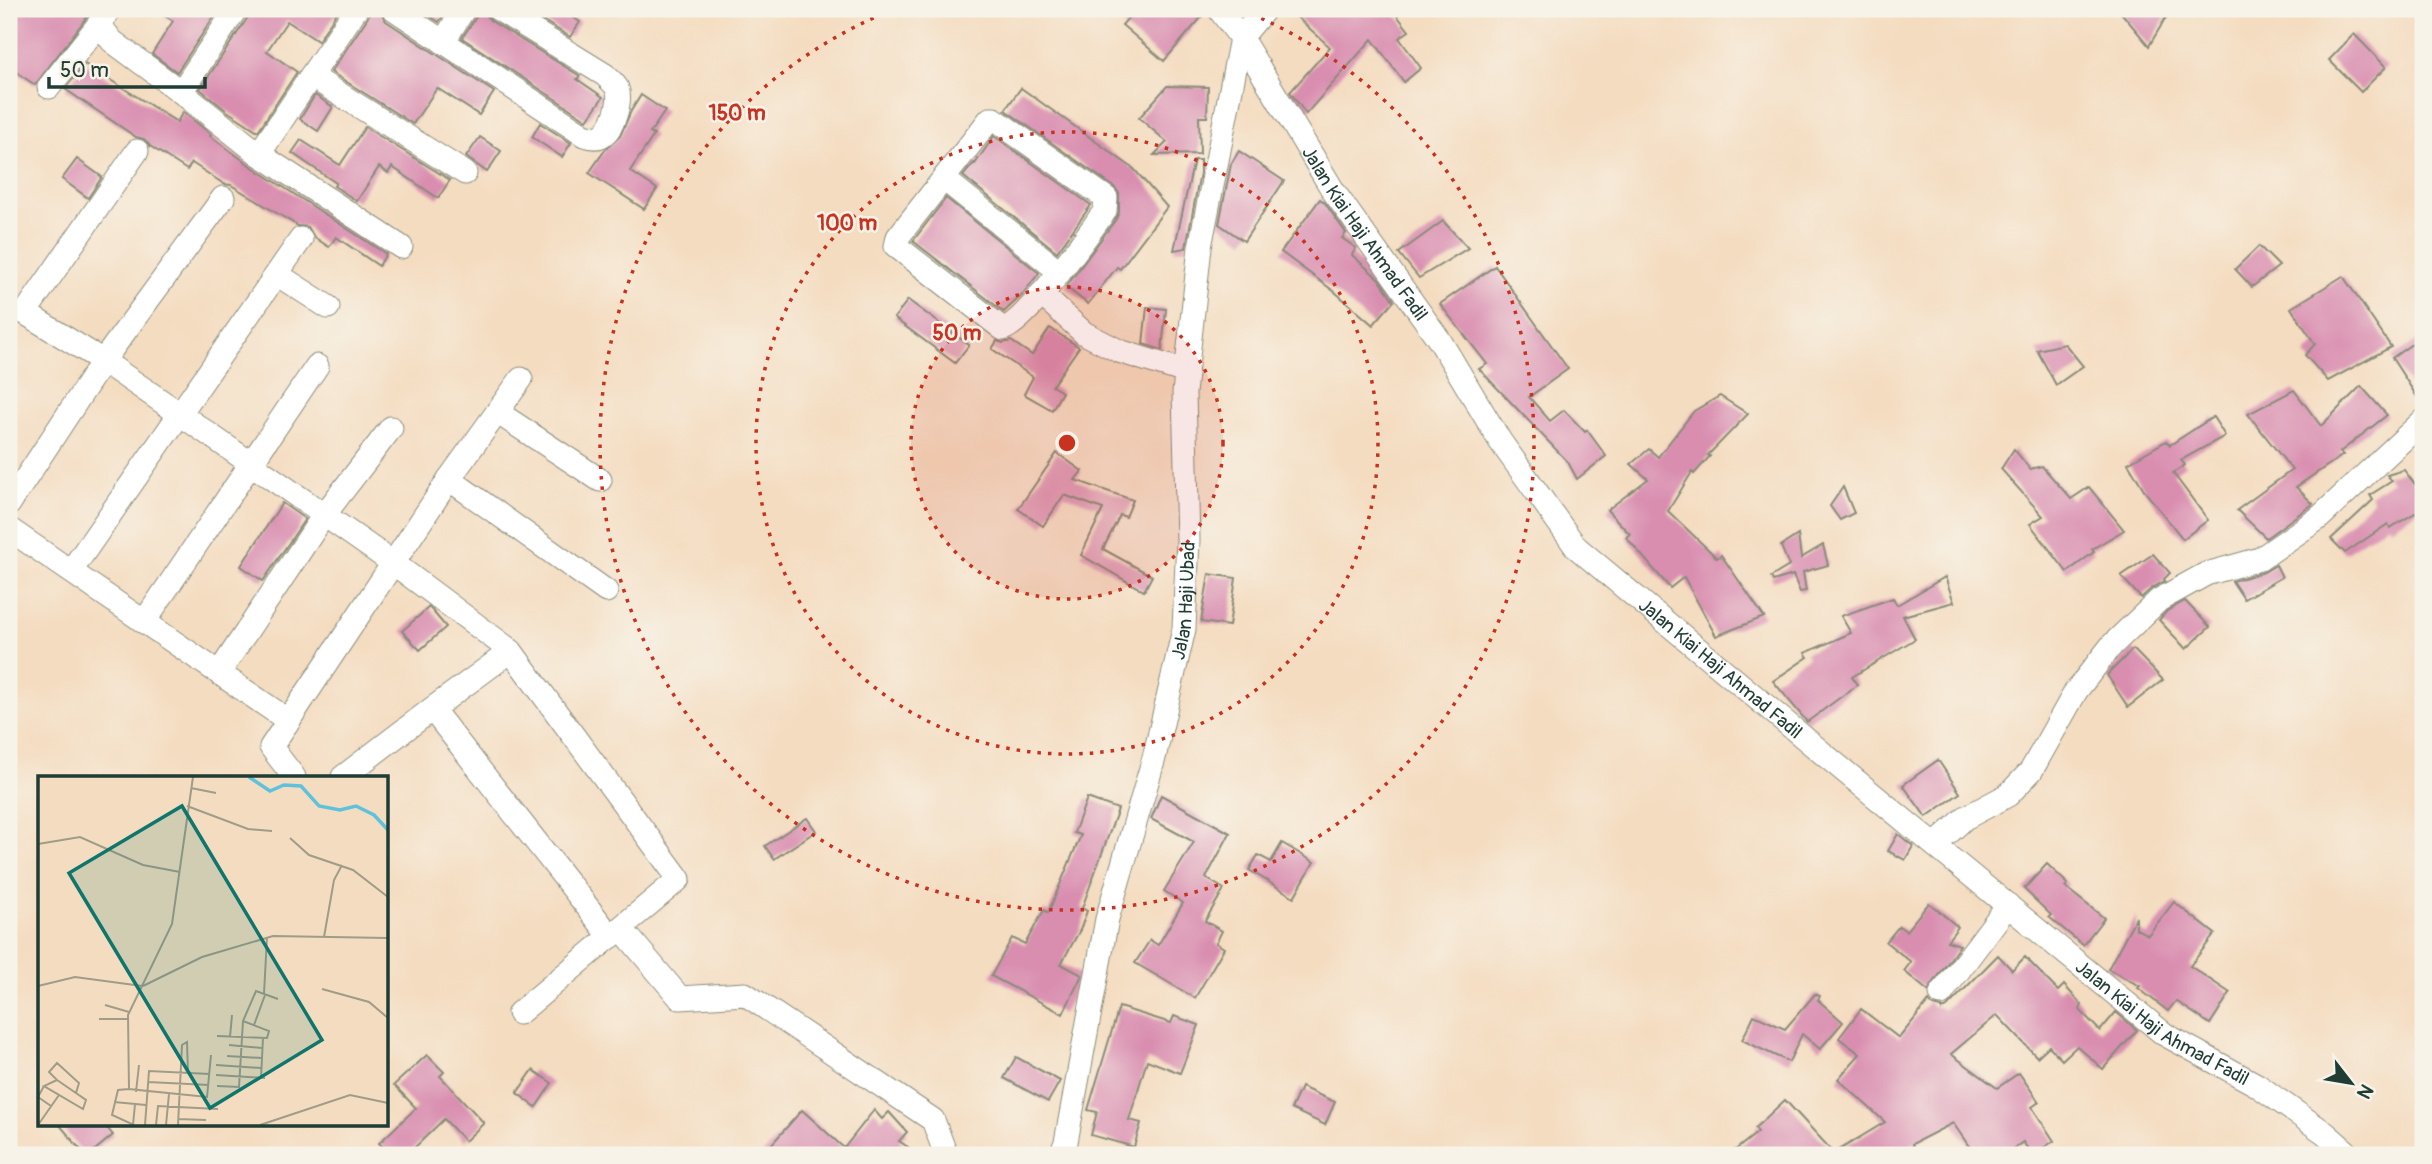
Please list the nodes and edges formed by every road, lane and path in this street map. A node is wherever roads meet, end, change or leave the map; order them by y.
1 (236, 9) edge
2 (356, 9) edge
3 (394, 9) edge
4 (464, 9) edge
5 (498, 9) edge
6 (1219, 9) edge
7 (1265, 9) edge
8 (105, 16) edge
9 (1241, 38) junction
10 (443, 42) junction
11 (311, 76) junction
12 (49, 87) dead end
13 (181, 92) junction
14 (137, 151) dead end
15 (259, 154) junction
16 (465, 173) dead end
17 (944, 179) junction
18 (223, 198) dead end
19 (301, 239) dead end
20 (401, 247) dead end
21 (1060, 271) junction
22 (278, 275) junction
23 (1041, 294) junction
24 (328, 307) dead end
25 (103, 361) junction
26 (317, 366) dead end
27 (1186, 372) junction
28 (521, 379) dead end
29 (497, 412) junction
30 (180, 414) junction
31 (2423, 421) edge
32 (391, 428) dead end
33 (251, 464) junction
34 (449, 480) junction
35 (600, 480) dead end
36 (9, 504) edge
37 (324, 515) junction
38 (9, 529) edge
39 (393, 563) junction
40 (71, 571) junction
41 (606, 591) dead end
42 (144, 622) junction
43 (511, 652) junction
44 (219, 673) junction
45 (432, 709) junction
46 (289, 721) junction
47 (293, 776) edge
48 (344, 776) edge
49 (1935, 845) junction
50 (2008, 905) junction
51 (616, 932) junction
52 (1941, 994) dead end
53 (519, 1013) dead end
54 (946, 1155) edge
55 (1061, 1155) edge
56 (2350, 1155) edge

1 - 13 street
2 - 11 street
3 - 10 street
4 - 10 street
5 - 10 street
6 - 9 street, Jalan Kiai Haji Ahmad Fadil
7 - 9 street
8 - 12 street
8 - 13 street
9 - 27 street, Jalan Haji Ubad
9 - 49 street, Jalan Kiai Haji Ahmad Fadil
11 - 15 street
11 - 16 street
13 - 15 street
14 - 25 street
15 - 20 street
17 - 21 street
17 - 21 street
17 - 23 street
18 - 25 street
19 - 22 street
21 - 23 street
22 - 24 street
22 - 30 street
23 - 27 street
25 - 30 street
25 - 36 street
26 - 33 street
27 - 55 street, Jalan Haji Ubad
28 - 29 street
29 - 34 street
29 - 35 street
30 - 33 street
30 - 40 street
31 - 49 street
32 - 37 street
33 - 37 street
33 - 42 street
34 - 39 street
34 - 41 street
37 - 39 street
37 - 44 street
38 - 40 street
39 - 43 street
39 - 46 street
40 - 42 street
42 - 44 street
43 - 45 street
43 - 51 street
44 - 46 street
45 - 48 street
45 - 51 street
46 - 47 street
49 - 50 street, Jalan Kiai Haji Ahmad Fadil
50 - 52 street
50 - 56 street, Jalan Kiai Haji Ahmad Fadil
51 - 53 street
51 - 54 street

